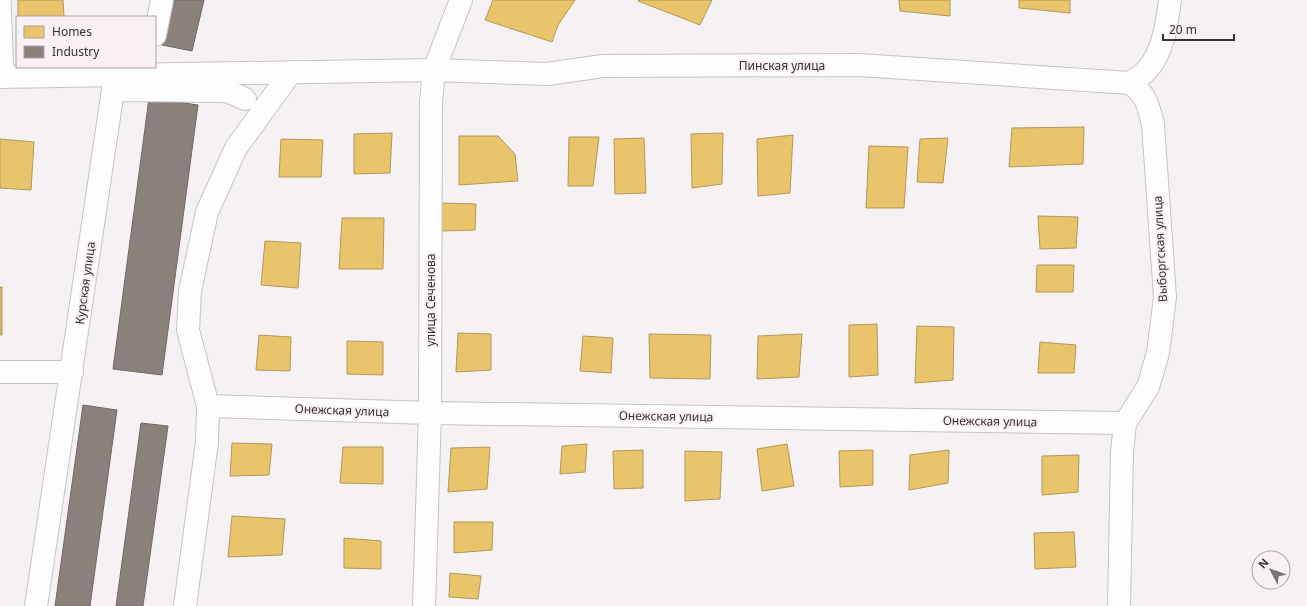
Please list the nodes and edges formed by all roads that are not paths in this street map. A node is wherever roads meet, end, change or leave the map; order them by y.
1 (4, 0) edge
2 (162, 0) edge
3 (460, 0) edge
4 (1170, 0) edge
5 (156, 30) edge
6 (434, 70) junction
7 (148, 71) edge
8 (291, 72) junction
9 (4, 77) edge
10 (1130, 83) junction
11 (245, 99) dead end
12 (0, 372) edge
13 (72, 372) junction
14 (208, 406) junction
15 (430, 413) junction
16 (1125, 423) junction
17 (36, 606) edge
18 (185, 606) edge
19 (424, 606) edge
20 (1119, 606) edge

1 - 9 lane
2 - 5 street
3 - 6 street, улица Сеченова
4 - 10 street
6 - 8 street, Пинская улица
6 - 10 street, Пинская улица
6 - 15 street, улица Сеченова
7 - 8 street, Пинская улица
7 - 9 street, Пинская улица
8 - 14 street
10 - 16 street, Выборгская улица
11 - 13 street, Курская улица
12 - 13 street
13 - 17 street, Курская улица
14 - 15 street, Онежская улица
14 - 18 street
15 - 16 street, Онежская улица
15 - 19 street, улица Сеченова
16 - 20 street, Выборгская улица

